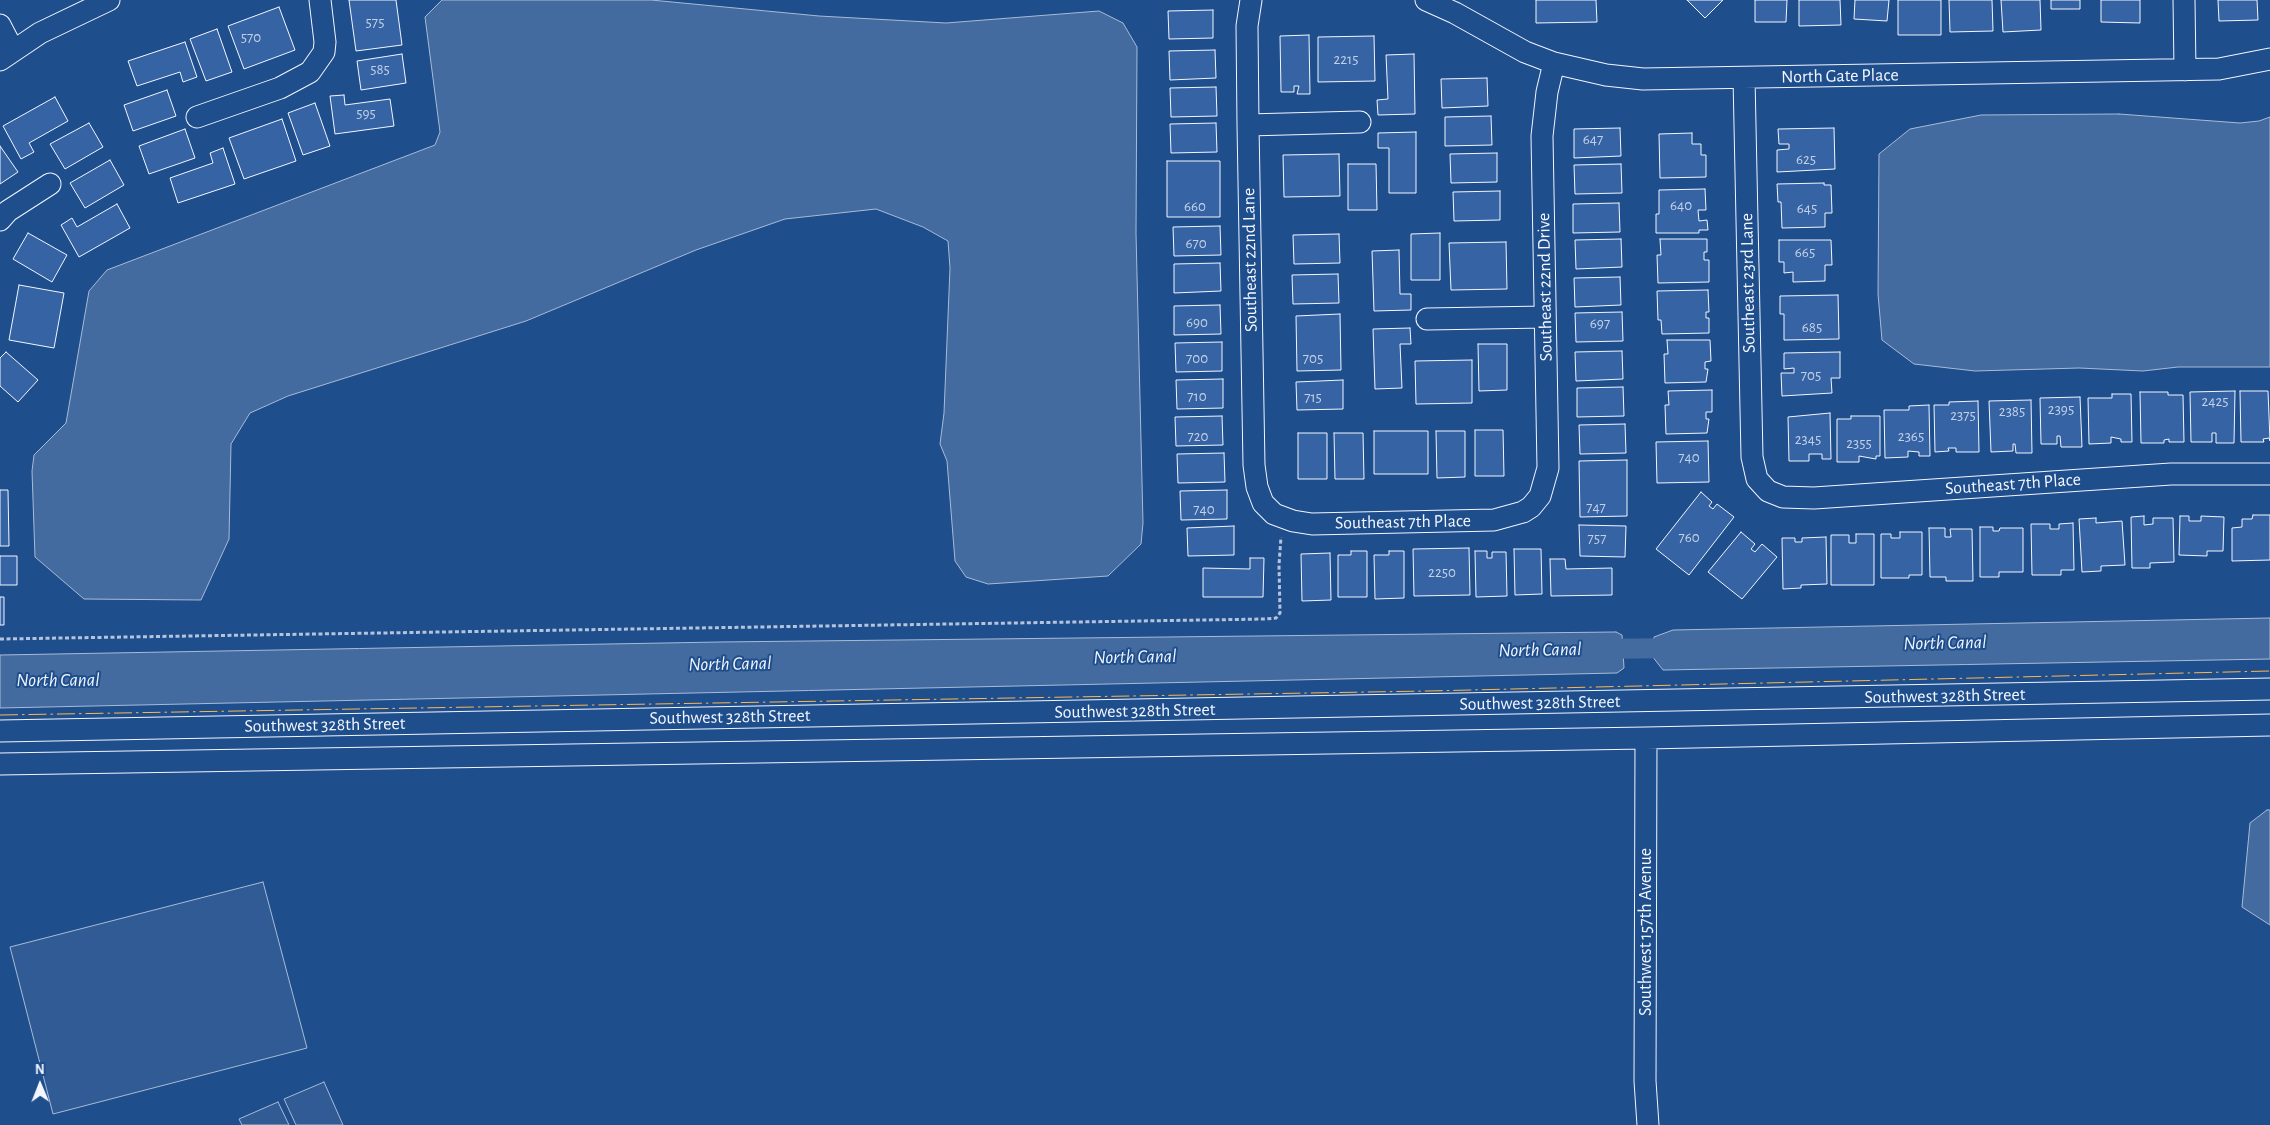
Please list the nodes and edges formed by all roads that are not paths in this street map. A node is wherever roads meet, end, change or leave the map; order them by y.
1 (108, 0) edge
2 (320, 0) edge
3 (1251, 0) edge
4 (1426, 0) edge
5 (2184, 0) edge
6 (0, 25) edge
7 (7, 55) edge
8 (2270, 60) edge
9 (1554, 63) junction
10 (2184, 70) junction
11 (1744, 78) junction
12 (197, 117) dead end
13 (1360, 122) dead end
14 (1248, 125) junction
15 (50, 184) dead end
16 (0, 220) edge
17 (1545, 317) junction
18 (1427, 319) dead end
19 (2270, 474) edge
20 (1760, 485) joint
21 (1531, 507) joint
22 (1279, 516) joint
23 (2270, 689) edge
24 (2270, 725) edge
25 (0, 731) edge
26 (1646, 738) junction
27 (0, 764) edge
28 (1648, 1125) edge

1 - 7 street
2 - 12 street
3 - 14 street, Southeast 22nd Lane
4 - 9 street, North Gate Place
5 - 10 street
6 - 7 street
8 - 10 street, North Gate Place
9 - 11 street, North Gate Place
9 - 17 street, Southeast 22nd Drive
10 - 11 street, North Gate Place
11 - 20 street, Southeast 23rd Lane
13 - 14 street
14 - 22 street, Southeast 22nd Lane
15 - 16 street
17 - 18 street
17 - 21 street, Southeast 22nd Drive
19 - 20 street, Southeast 7th Place
21 - 22 street, Southeast 7th Place
23 - 25 street, Southwest 328th Street
24 - 26 street, Southwest 328th Street
26 - 27 street, Southwest 328th Street
26 - 28 street, Southwest 157th Avenue

